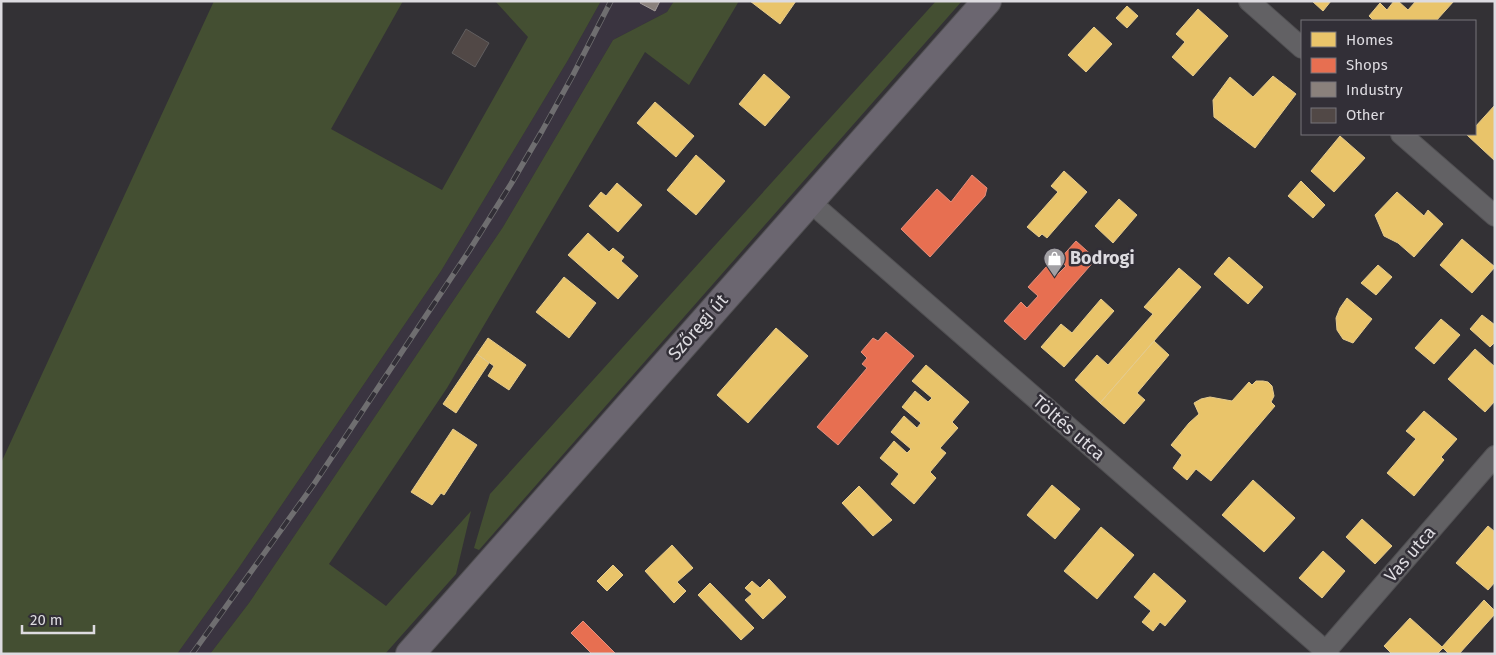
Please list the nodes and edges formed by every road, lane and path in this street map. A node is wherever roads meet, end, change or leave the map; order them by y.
1 (987, 1) edge
2 (1249, 1) edge
3 (1301, 47) edge
4 (1402, 135) edge
5 (809, 201) junction
6 (1495, 216) edge
7 (1495, 456) edge
8 (1328, 652) edge
9 (410, 654) edge

1 - 5 main road, Szőregi út
2 - 3 street
4 - 6 street
5 - 8 street, Töltés utca
5 - 9 main road, Szőregi út
7 - 8 street, Vas utca

